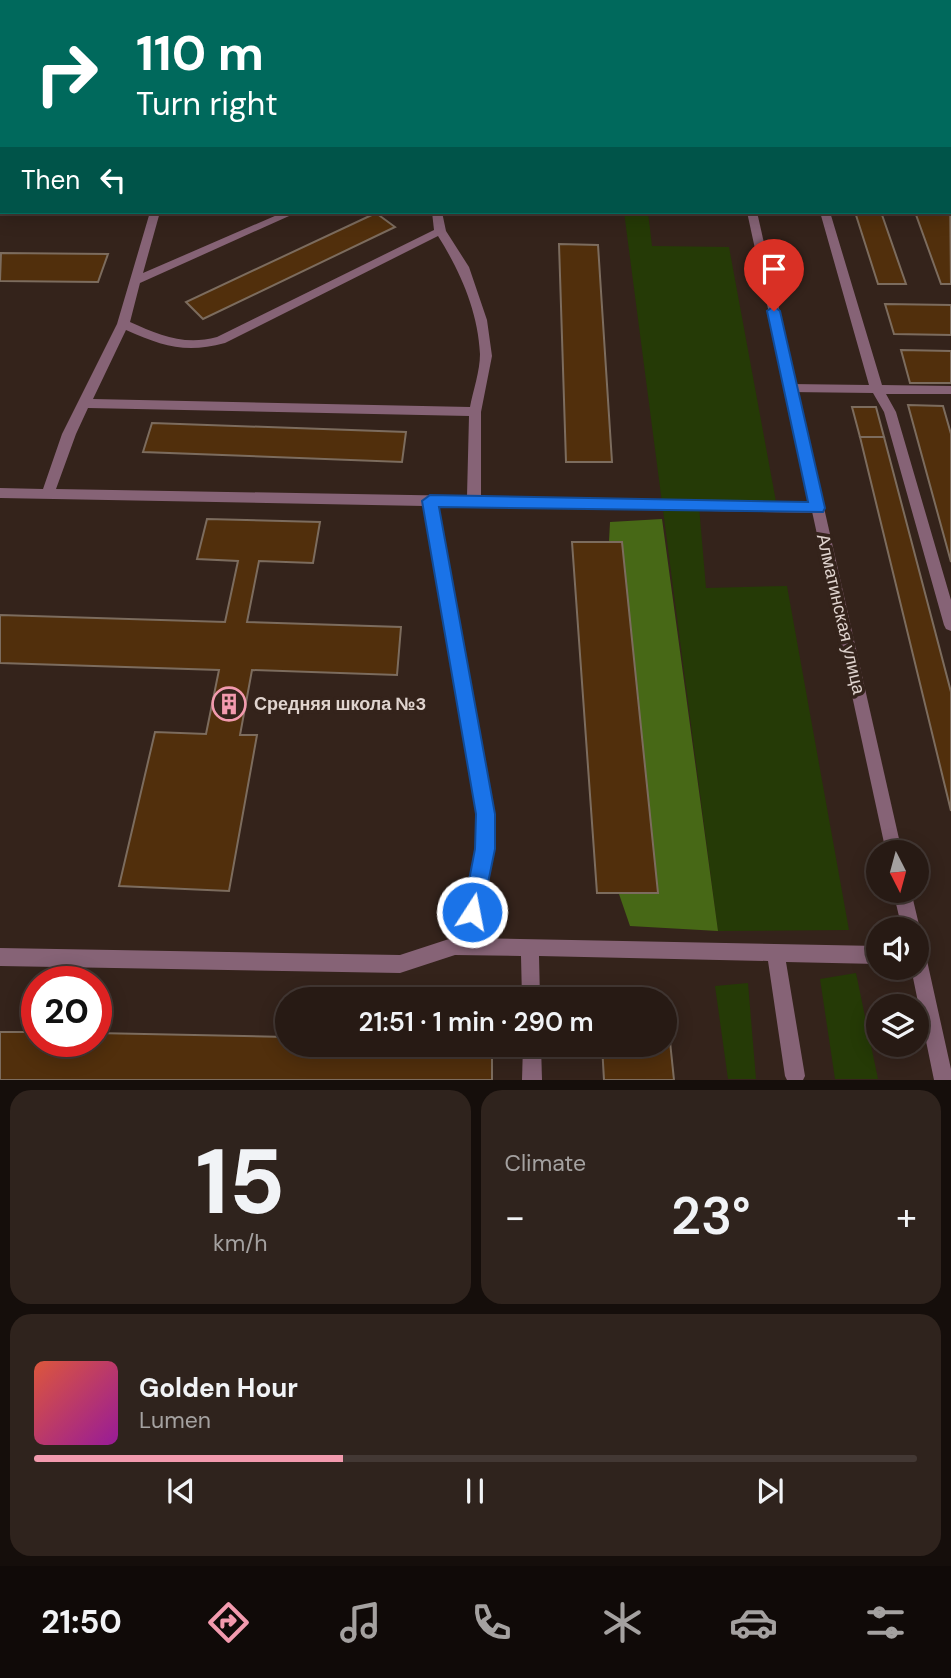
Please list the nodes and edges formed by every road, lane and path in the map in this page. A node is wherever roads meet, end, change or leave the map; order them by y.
1 (154, 214) edge
2 (288, 214) edge
3 (437, 214) edge
4 (752, 214) edge
5 (826, 214) edge
6 (440, 231) junction
7 (136, 281) junction
8 (123, 324) junction
9 (790, 388) junction
10 (877, 389) junction
11 (951, 390) edge
12 (84, 403) junction
13 (475, 412) junction
14 (0, 493) edge
15 (47, 493) junction
16 (430, 501) junction
17 (474, 503) junction
18 (817, 508) junction
19 (951, 625) edge
20 (891, 840) edge
21 (455, 946) junction
22 (530, 947) junction
23 (775, 952) junction
24 (866, 954) edge
25 (0, 957) edge
26 (922, 980) edge
27 (531, 987) edge
28 (532, 1057) edge
29 (795, 1076) dead end
30 (532, 1080) edge
31 (944, 1080) edge

1 - 7 street
2 - 7 street
3 - 6 street
4 - 9 street, Алматинская улица
5 - 10 street
6 - 8 street
6 - 13 street
7 - 8 street
8 - 12 street
9 - 10 street
9 - 18 street, Алматинская улица
10 - 11 street
10 - 19 street
12 - 13 street
12 - 15 street
13 - 17 street
14 - 15 street
15 - 16 street
16 - 17 street
16 - 21 street
17 - 18 street
18 - 20 street, Алматинская улица
21 - 22 street
21 - 25 street
22 - 23 street
22 - 27 street
23 - 24 street
23 - 29 street
26 - 31 street
28 - 30 street

